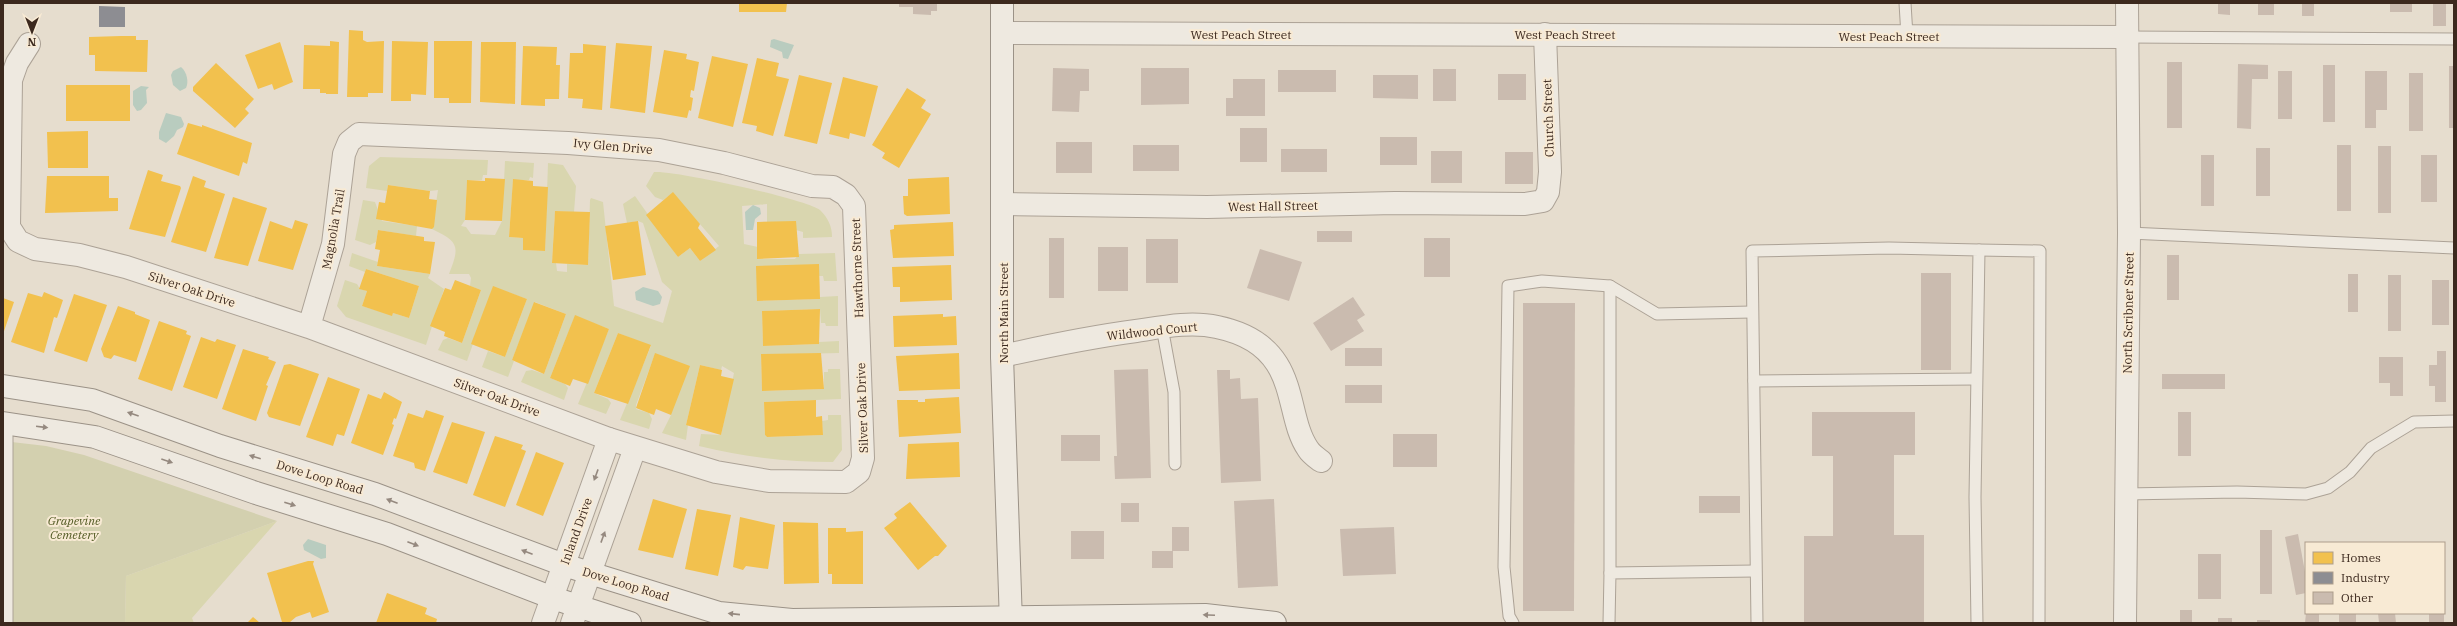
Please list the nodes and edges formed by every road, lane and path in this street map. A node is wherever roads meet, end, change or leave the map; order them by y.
1 (1002, 3) edge
2 (1905, 3) edge
3 (2127, 3) edge
4 (1003, 34) junction
5 (1545, 34) junction
6 (1907, 36) junction
7 (2127, 37) junction
8 (2454, 39) edge
9 (30, 44) dead end
10 (360, 134) joint
11 (1543, 201) joint
12 (1003, 204) junction
13 (854, 206) joint
14 (2129, 234) junction
15 (2454, 248) edge
16 (1979, 250) junction
17 (1610, 286) junction
18 (1752, 312) junction
19 (1162, 327) junction
20 (309, 328) junction
21 (859, 331) joint
22 (1002, 356) junction
23 (1976, 379) junction
24 (1754, 381) junction
25 (3, 386) edge
26 (2454, 421) edge
27 (5, 423) edge
28 (609, 439) junction
29 (635, 448) junction
30 (1321, 461) dead end
31 (1175, 464) dead end
32 (2126, 494) junction
33 (564, 565) junction
34 (1755, 571) junction
35 (1610, 573) junction
36 (590, 574) junction
37 (553, 598) junction
38 (576, 615) edge
39 (1011, 620) edge
40 (7, 623) edge
41 (543, 623) edge
42 (630, 623) edge
43 (1275, 623) edge
44 (1513, 623) edge
45 (1608, 623) edge
46 (1757, 623) edge
47 (1977, 623) edge
48 (2039, 623) edge
49 (2125, 623) edge

1 - 4 street, North Main Street
2 - 6 lane
3 - 7 street, North Scribner Street
4 - 5 street, West Peach Street
4 - 12 street, North Main Street
5 - 6 street, West Peach Street
5 - 11 street, Church Street
6 - 7 street, West Peach Street
7 - 8 lane
7 - 14 street, North Scribner Street
9 - 20 street, Silver Oak Drive
10 - 13 street, Ivy Glen Drive
10 - 20 street, Magnolia Trail
11 - 12 street, West Hall Street
12 - 22 street, North Main Street
13 - 21 street, Hawthorne Street
14 - 15 lane
14 - 32 street, North Scribner Street
16 - 18 lane
16 - 23 lane
16 - 48 lane
17 - 18 lane
17 - 35 lane
17 - 44 lane
18 - 24 lane
19 - 22 street, Wildwood Court
19 - 30 street, Wildwood Court
19 - 31 lane
20 - 28 street, Silver Oak Drive
21 - 29 street, Silver Oak Drive
22 - 39 street, North Main Street
23 - 24 lane
23 - 47 lane
24 - 34 lane
33 -> 25 street, Dove Loop Road
26 - 32 lane
27 -> 37 street
27 - 40 lane
28 - 29 street, Silver Oak Drive
28 -> 33 street, Inland Drive
36 -> 29 street
32 - 49 street, North Scribner Street
33 - 36 street, Dove Loop Road
33 - 37 street, Inland Drive
34 - 35 lane
34 - 46 lane
35 - 45 lane
36 - 38 street
39 -> 36 street, Dove Loop Road
37 - 38 street
37 - 41 street, Inland Drive
38 - 42 street
43 -> 39 street, Dove Loop Road

